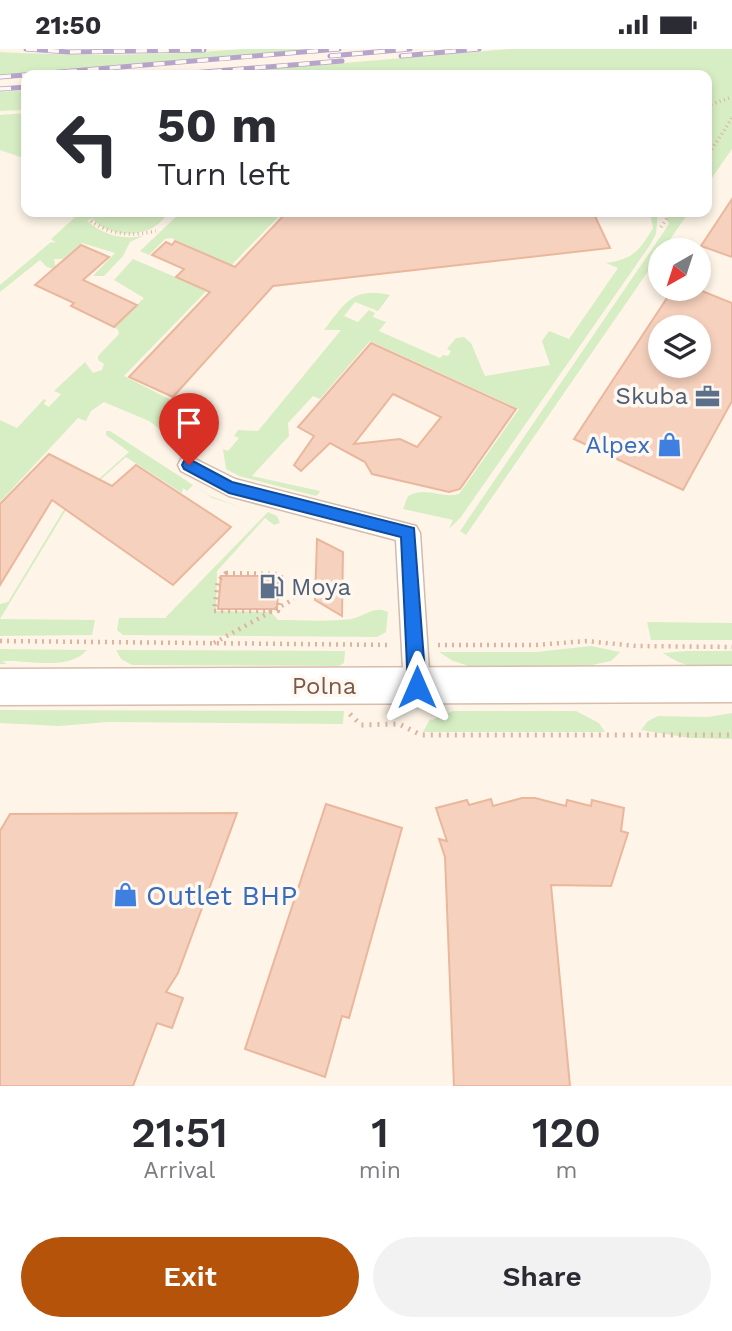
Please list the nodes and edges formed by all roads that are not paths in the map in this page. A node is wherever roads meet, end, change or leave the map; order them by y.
1 (189, 465) dead end
2 (732, 684) edge
3 (0, 687) edge
4 (417, 687) junction

1 - 4 street
2 - 4 street, Polna
3 - 4 street, Polna

